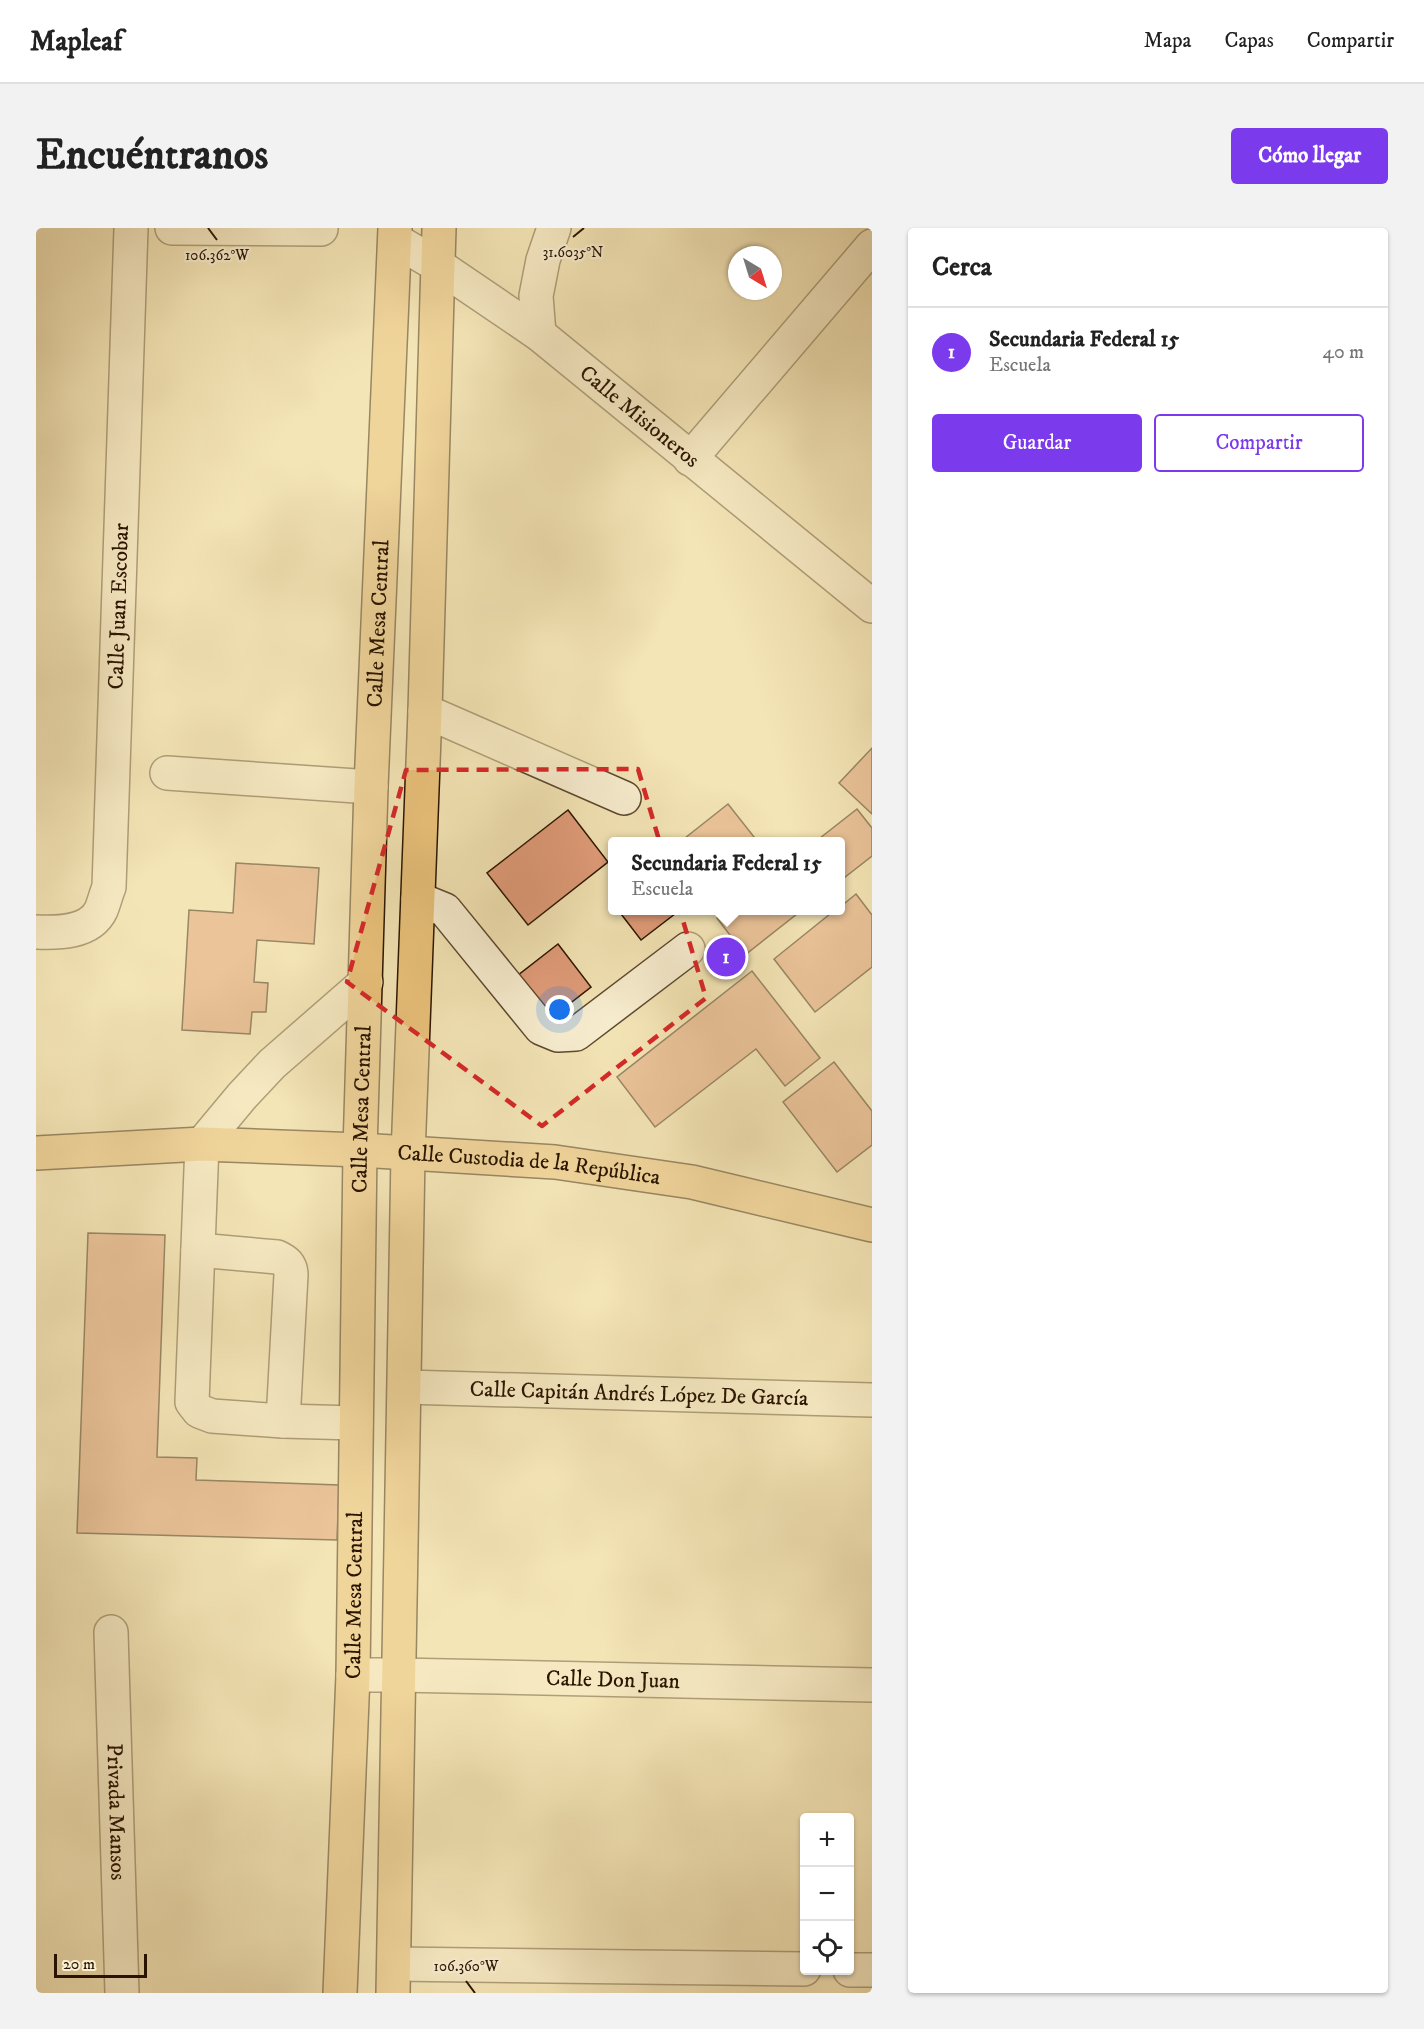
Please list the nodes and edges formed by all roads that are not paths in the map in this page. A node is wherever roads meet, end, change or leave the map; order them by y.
1 (131, 228) edge
2 (172, 228) edge
3 (439, 228) edge
4 (554, 228) edge
5 (321, 229) edge
6 (395, 234) edge
7 (872, 246) edge
8 (438, 266) junction
9 (539, 334) junction
10 (690, 459) junction
11 (872, 606) edge
12 (425, 711) junction
13 (167, 773) dead end
14 (371, 787) junction
15 (624, 798) dead end
16 (418, 898) junction
17 (36, 932) edge
18 (688, 949) dead end
19 (366, 982) junction
20 (202, 1144) junction
21 (360, 1150) junction
22 (36, 1153) edge
23 (408, 1155) junction
24 (872, 1225) edge
25 (198, 1250) junction
26 (405, 1387) junction
27 (872, 1400) edge
28 (283, 1421) junction
29 (356, 1423) junction
30 (111, 1632) dead end
31 (353, 1675) junction
32 (398, 1675) junction
33 (872, 1685) edge
34 (800, 1969) edge
35 (854, 1970) edge
36 (872, 1970) edge
37 (393, 1978) edge
38 (122, 1993) edge
39 (340, 1993) edge

1 - 17 street, Calle Juan Escobar
2 - 5 street
3 - 8 main road, Calle Mesa Central
4 - 9 street
6 - 8 street, Calle Misioneros
6 - 14 main road, Calle Mesa Central
7 - 10 street
8 - 9 street, Calle Misioneros
8 - 12 main road, Calle Mesa Central
9 - 10 street, Calle Misioneros
10 - 11 street, Calle Misioneros
12 - 15 street
12 - 16 main road, Calle Mesa Central
13 - 14 street
14 - 19 main road, Calle Mesa Central
16 - 18 street
16 - 23 main road, Calle Mesa Central
19 - 20 street
19 - 21 main road, Calle Mesa Central
20 - 21 main road, Calle Custodia de la República
20 - 22 main road, Calle Custodia de la República
20 - 25 street
21 - 23 main road, Calle Custodia de la República
21 - 29 main road, Calle Mesa Central
23 - 24 main road, Calle Custodia de la República
23 - 26 main road, Calle Mesa Central
25 - 28 street
25 - 28 street
26 - 27 street, Calle Capitán Andrés López De García
26 - 32 main road, Calle Mesa Central
28 - 29 street
29 - 31 main road, Calle Mesa Central
30 - 38 street, Privada Mansos
31 - 32 street, Calle Don Juan
31 - 39 main road, Calle Mesa Central
32 - 33 street, Calle Don Juan
32 - 37 main road, Calle Mesa Central
34 - 37 street
35 - 36 street

